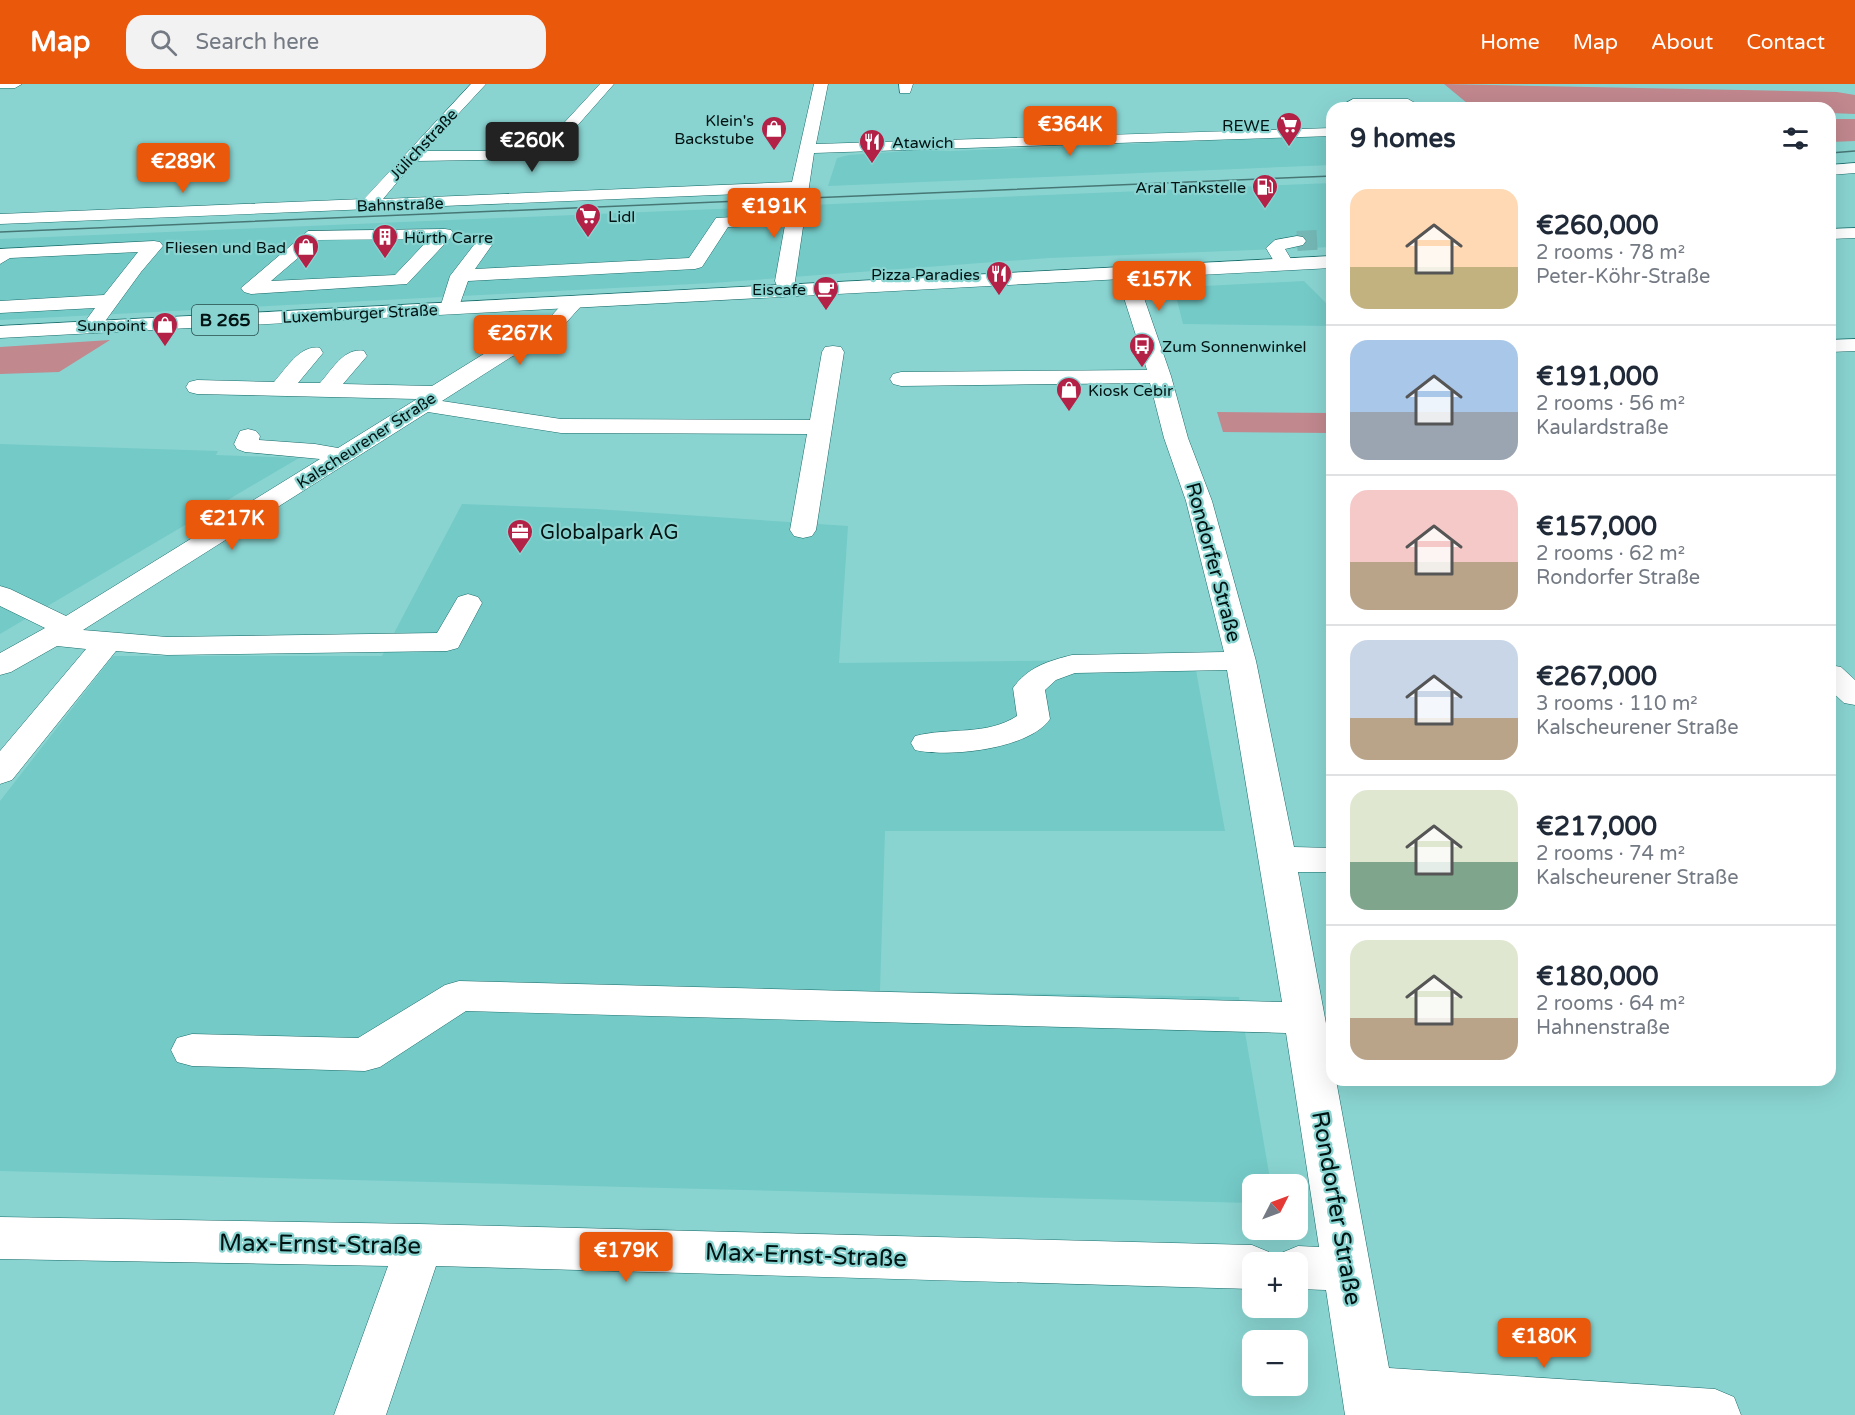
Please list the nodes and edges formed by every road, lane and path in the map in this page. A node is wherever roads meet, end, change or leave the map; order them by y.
1 (0, 84) edge
2 (15, 84) edge
3 (479, 84) edge
4 (607, 84) edge
5 (821, 84) edge
6 (1362, 90) dead end
7 (1374, 102) edge
8 (1051, 130) dead end
9 (1326, 132) edge
10 (1204, 135) junction
11 (984, 144) junction
12 (1219, 148) dead end
13 (809, 149) junction
14 (411, 156) junction
15 (1855, 168) edge
16 (1836, 170) edge
17 (801, 187) junction
18 (368, 205) junction
19 (0, 219) edge
20 (794, 219) junction
21 (1855, 233) edge
22 (1836, 234) edge
23 (1297, 241) tunnel mouth
24 (483, 245) dead end
25 (1326, 262) tunnel mouth
26 (1285, 264) junction
27 (135, 267) junction
28 (4, 268) edge
29 (113, 268) dead end
30 (1120, 273) junction
31 (460, 276) junction
32 (335, 283) junction
33 (788, 292) junction
34 (111, 302) junction
35 (573, 304) junction
36 (0, 308) edge
37 (450, 308) junction
38 (322, 315) junction
39 (90, 327) junction
40 (0, 332) edge
41 (1855, 345) edge
42 (1836, 346) edge
43 (833, 352) dead end
44 (312, 353) dead end
45 (356, 356) dead end
46 (1160, 376) junction
47 (901, 379) dead end
48 (352, 382) dead end
49 (197, 387) dead end
50 (280, 389) junction
51 (326, 390) junction
52 (436, 395) junction
53 (821, 428) junction
54 (248, 436) dead end
55 (341, 456) junction
56 (803, 530) dead end
57 (0, 595) edge
58 (468, 603) dead end
59 (60, 632) junction
60 (108, 641) junction
61 (1241, 661) junction
62 (0, 666) edge
63 (1836, 679) edge
64 (1855, 696) edge
65 (927, 743) dead end
66 (0, 773) edge
67 (1278, 859) junction
68 (1326, 860) edge
69 (1305, 1017) junction
70 (192, 1050) dead end
71 (0, 1238) edge
72 (419, 1245) junction
73 (1242, 1267) edge
74 (1308, 1268) edge
75 (1348, 1269) junction
76 (1370, 1403) edge
77 (360, 1415) edge
78 (1715, 1415) edge

1 - 2 street
3 - 14 street, Jülichstraße
4 - 14 street
5 - 13 street
6 - 7 street
8 - 11 street
9 - 10 street
10 - 11 street
10 - 12 street
11 - 13 street
13 - 17 street
14 - 18 street, Jülichstraße
15 - 16 street
17 - 18 street, Bahnstraße
17 - 20 street
18 - 19 street, Bahnstraße
20 - 31 street
20 - 33 street
21 - 22 street
23 - 26 street
24 - 31 street
25 - 26 street, Luxemburger Straße / B 265
26 - 30 street, Luxemburger Straße / B 265
27 - 28 street
27 - 29 street
27 - 34 street
30 - 33 street, Luxemburger Straße / B 265
30 - 46 street, Rondorfer Straße
31 - 37 street
32 - 32 street
32 - 38 street
33 - 35 street, Luxemburger Straße / B 265
34 - 36 street
34 - 39 street
35 - 37 street, Luxemburger Straße / B 265
35 - 52 street, Kalscheurener Straße
37 - 38 street, Luxemburger Straße / B 265
38 - 39 street, Luxemburger Straße / B 265
39 - 40 street, Luxemburger Straße / B 265
41 - 42 street
43 - 53 street
44 - 50 street
45 - 51 street
46 - 47 street
46 - 61 street, Rondorfer Straße
48 - 52 street
49 - 50 street
50 - 51 street
51 - 52 street
52 - 53 street
52 - 55 street, Kalscheurener Straße
53 - 56 street
54 - 55 street
55 - 59 street, Kalscheurener Straße
57 - 59 street
58 - 60 street
59 - 60 street
59 - 62 street, Kalscheurener Straße
60 - 66 street
61 - 65 street
61 - 67 street, Rondorfer Straße
63 - 64 street
67 - 68 street
67 - 69 street, Rondorfer Straße
69 - 70 street
69 - 75 street, Rondorfer Straße
71 - 72 street, Max-Ernst-Straße
72 - 73 street, Max-Ernst-Straße
72 - 77 street
74 - 75 street
75 - 76 street, Rondorfer Straße
76 - 78 street

